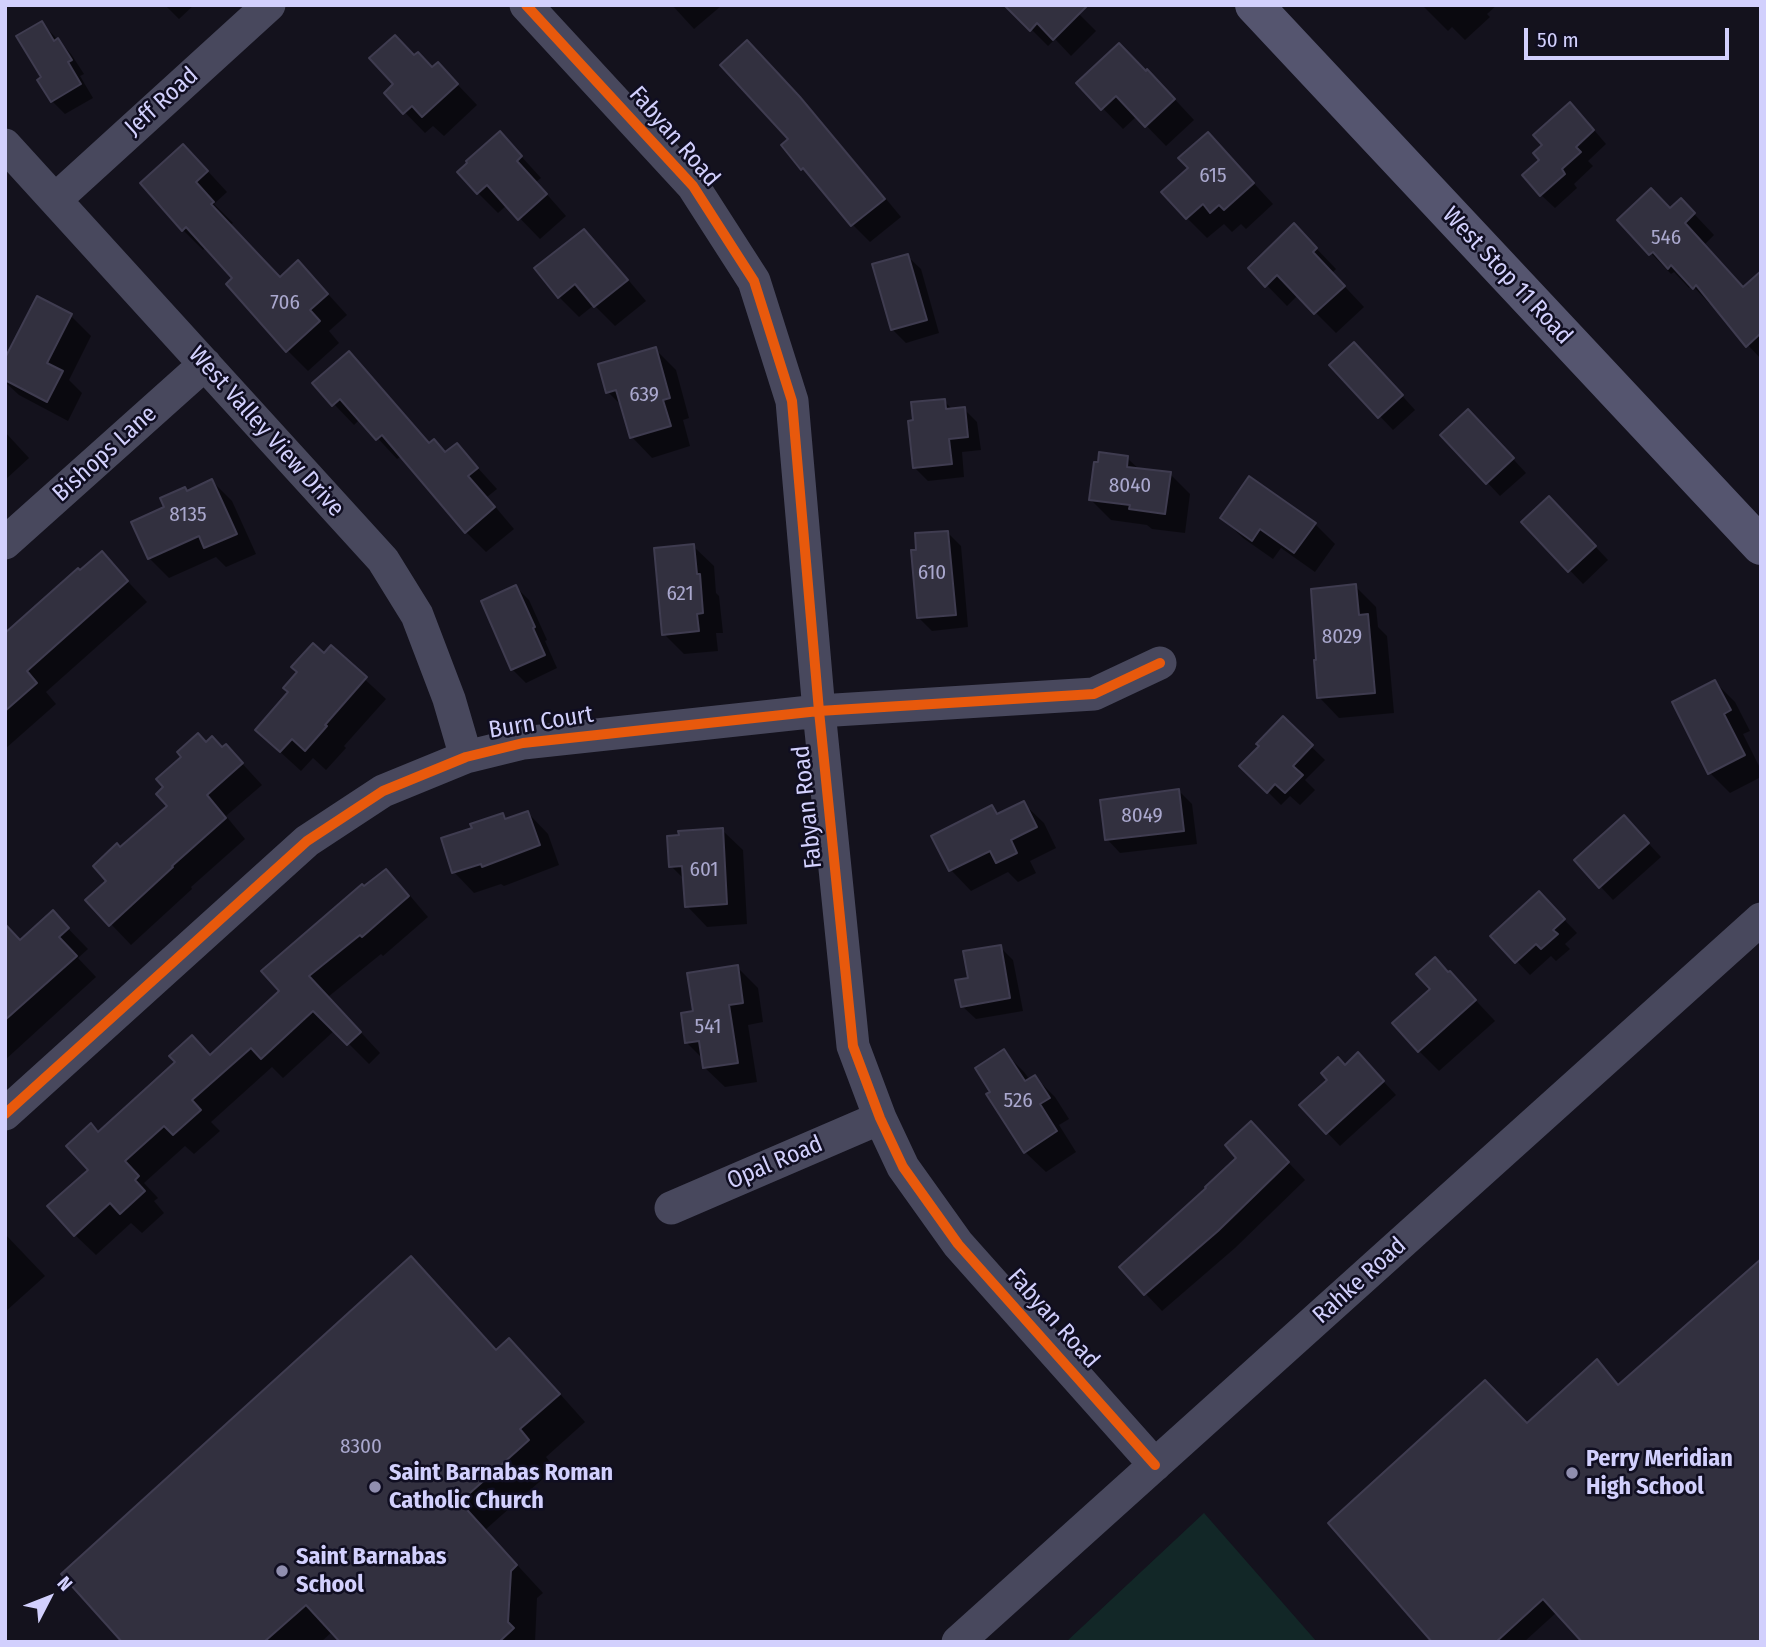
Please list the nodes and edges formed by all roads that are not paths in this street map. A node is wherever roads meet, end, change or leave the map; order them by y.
1 (268, 5) edge
2 (526, 5) edge
3 (1254, 5) edge
4 (5, 145) edge
5 (56, 199) junction
6 (205, 364) junction
7 (5, 543) edge
8 (1761, 546) edge
9 (1160, 663) dead end
10 (819, 710) junction
11 (466, 757) junction
12 (1761, 919) edge
13 (5, 1114) edge
14 (880, 1118) junction
15 (671, 1208) dead end
16 (1155, 1465) junction
17 (958, 1642) edge

1 - 5 street, Jeff Road
2 - 10 street, Fabyan Road
3 - 8 main road, West Stop 11 Road
4 - 5 street, West Valley View Drive
5 - 6 street, West Valley View Drive
6 - 7 street, Bishops Lane
6 - 11 street, West Valley View Drive
9 - 10 street, Burn Court
10 - 11 street, Burn Court
10 - 14 street, Fabyan Road
11 - 13 street, Burn Court
12 - 16 street, Rahke Road
14 - 15 street, Opal Road
14 - 16 street, Fabyan Road
16 - 17 street, Rahke Road

